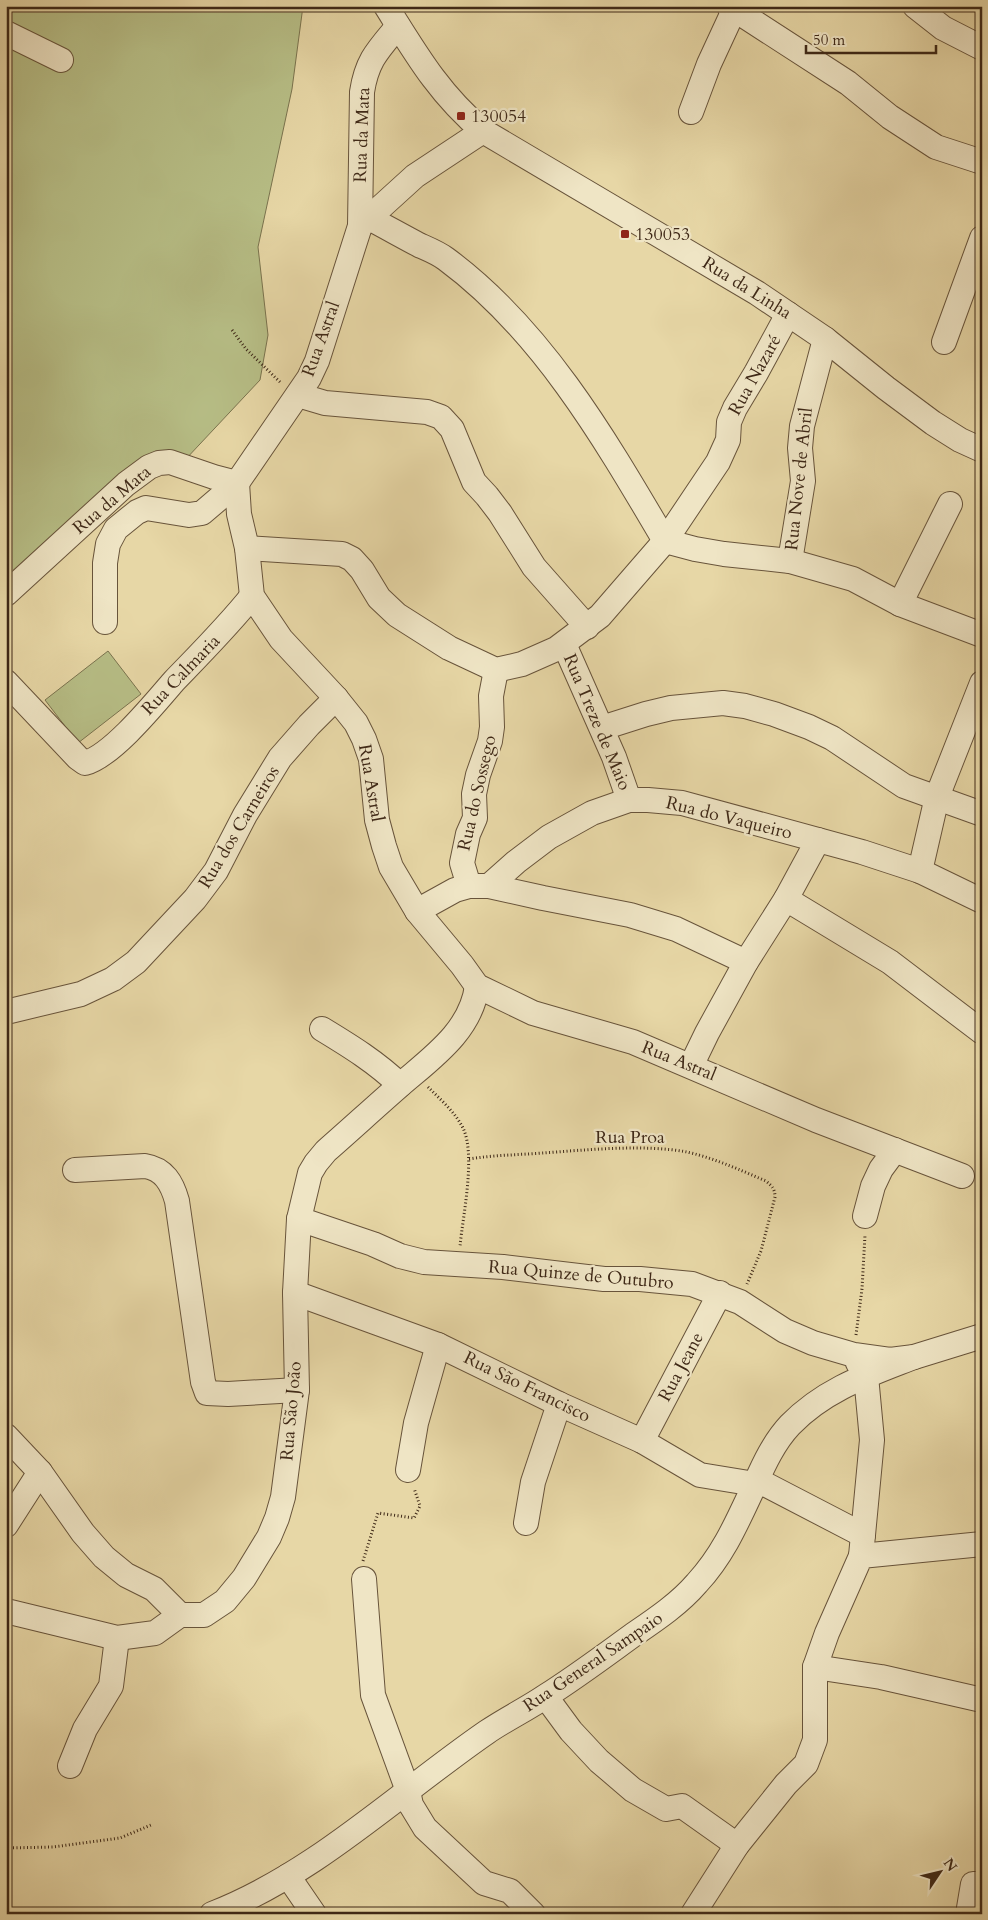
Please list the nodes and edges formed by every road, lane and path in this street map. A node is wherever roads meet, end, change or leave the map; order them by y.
1 (915, 6) edge
2 (731, 8) edge
3 (392, 16) edge
4 (6, 33) edge
5 (982, 48) edge
6 (61, 60) dead end
7 (691, 112) dead end
8 (483, 131) junction
9 (982, 162) edge
10 (364, 222) junction
11 (982, 238) edge
12 (788, 314) junction
13 (232, 330) dead end
14 (825, 339) junction
15 (944, 342) dead end
16 (298, 395) junction
17 (982, 450) edge
18 (237, 482) junction
19 (950, 504) dead end
20 (665, 540) junction
21 (247, 548) junction
22 (790, 561) junction
23 (6, 594) edge
24 (252, 596) junction
25 (900, 604) junction
26 (105, 622) dead end
27 (587, 627) junction
28 (982, 635) edge
29 (564, 644) junction
30 (496, 670) junction
31 (6, 682) edge
32 (982, 683) edge
33 (336, 698) junction
34 (602, 728) junction
35 (937, 797) junction
36 (629, 800) junction
37 (982, 814) edge
38 (818, 840) junction
39 (920, 871) junction
40 (479, 886) junction
41 (786, 899) junction
42 (982, 901) edge
43 (416, 910) junction
44 (746, 962) junction
45 (476, 986) junction
46 (6, 1012) edge
47 (322, 1029) dead end
48 (982, 1032) edge
49 (691, 1066) junction
50 (408, 1079) junction
51 (895, 1150) junction
52 (469, 1159) junction
53 (75, 1170) dead end
54 (962, 1176) dead end
55 (866, 1216) joint
56 (299, 1219) junction
57 (457, 1265) junction
58 (296, 1293) junction
59 (730, 1297) junction
60 (982, 1336) edge
61 (438, 1345) junction
62 (854, 1355) junction
63 (914, 1357) junction
64 (866, 1376) junction
65 (297, 1390) junction
66 (559, 1404) junction
67 (6, 1436) edge
68 (642, 1441) junction
69 (408, 1470) joint
70 (40, 1472) junction
71 (756, 1482) junction
72 (526, 1523) dead end
73 (6, 1525) edge
74 (982, 1544) edge
75 (862, 1546) junction
76 (364, 1579) joint
77 (6, 1611) edge
78 (180, 1614) junction
79 (117, 1638) junction
80 (814, 1667) junction
81 (546, 1697) junction
82 (982, 1700) edge
83 (70, 1766) dead end
84 (408, 1791) junction
85 (151, 1825) dead end
86 (737, 1845) junction
87 (6, 1848) edge
88 (288, 1876) junction
89 (978, 1884) edge
90 (212, 1914) edge
91 (314, 1914) edge
92 (533, 1914) edge
93 (693, 1914) edge
94 (968, 1914) edge

1 - 5 street
2 - 7 street
2 - 9 street
3 - 8 street, Rua da Linha
3 - 10 street, Rua da Mata
4 - 6 street
8 - 10 street
8 - 12 street, Rua da Linha
10 - 16 street, Rua Astral
10 - 20 street
11 - 15 street
12 - 14 street, Rua da Linha
12 - 20 street, Rua Nazaré
13 - 16 path
14 - 17 street, Rua da Linha
14 - 22 street, Rua Nove de Abril
16 - 18 street, Rua Astral
16 - 27 street
18 - 21 street, Rua Astral
18 - 23 street, Rua da Mata
18 - 26 street
19 - 25 street
20 - 22 street
20 - 27 street, Rua Nazaré
21 - 24 street, Rua Astral
21 - 30 street
22 - 25 street
24 - 31 street, Rua Calmaria
24 - 33 street, Rua Astral
25 - 28 street
27 - 29 street, Rua Nazaré
29 - 30 street, Rua Nazaré
29 - 34 street, Rua Treze de Maio
30 - 40 street, Rua do Sossego
32 - 35 street
33 - 43 street, Rua Astral
33 - 46 street, Rua dos Carneiros
34 - 35 street
34 - 36 street, Rua Treze de Maio
35 - 37 street
35 - 39 street
36 - 38 street, Rua do Vaqueiro
36 - 40 street, Rua do Vaqueiro
38 - 39 street, Rua do Vaqueiro
38 - 41 street
39 - 42 street, Rua do Vaqueiro
40 - 43 street
40 - 44 street
41 - 44 street
41 - 48 street
43 - 45 street, Rua Astral
44 - 49 street
45 - 49 street, Rua Astral
45 - 50 street, Rua São João
47 - 50 street
49 - 51 street, Rua Astral
50 - 52 path
50 - 56 street, Rua São João
51 - 54 street, Rua Astral
51 - 55 street
52 - 57 path
52 - 59 path, Rua Proa
53 - 65 street
55 - 62 path
56 - 57 street, Rua Quinze de Outubro
56 - 58 street, Rua São João
57 - 59 street, Rua Quinze de Outubro
58 - 61 street, Rua São Francisco
58 - 65 street, Rua São João
59 - 62 street, Rua Quinze de Outubro
59 - 68 street, Rua Jeane
60 - 63 street, Rua General Sampaio
61 - 66 street, Rua São Francisco
61 - 69 street
62 - 63 street, Rua General Sampaio
62 - 64 street
63 - 64 street, Rua General Sampaio
64 - 71 street, Rua General Sampaio
64 - 75 street
65 - 78 street, Rua São João
66 - 68 street, Rua São Francisco
66 - 72 street
67 - 70 street
68 - 71 street, Rua São Francisco
69 - 76 path
70 - 73 street
70 - 78 street
71 - 75 street, Rua São Francisco
71 - 81 street, Rua General Sampaio
74 - 75 street
75 - 80 street
76 - 84 street
77 - 79 street
78 - 79 street
79 - 83 street
80 - 82 street
80 - 86 street
81 - 84 street, Rua General Sampaio
81 - 86 street
84 - 88 street, Rua General Sampaio
84 - 92 street
85 - 87 path
86 - 93 street
88 - 90 street, Rua General Sampaio
88 - 91 street
89 - 94 street

